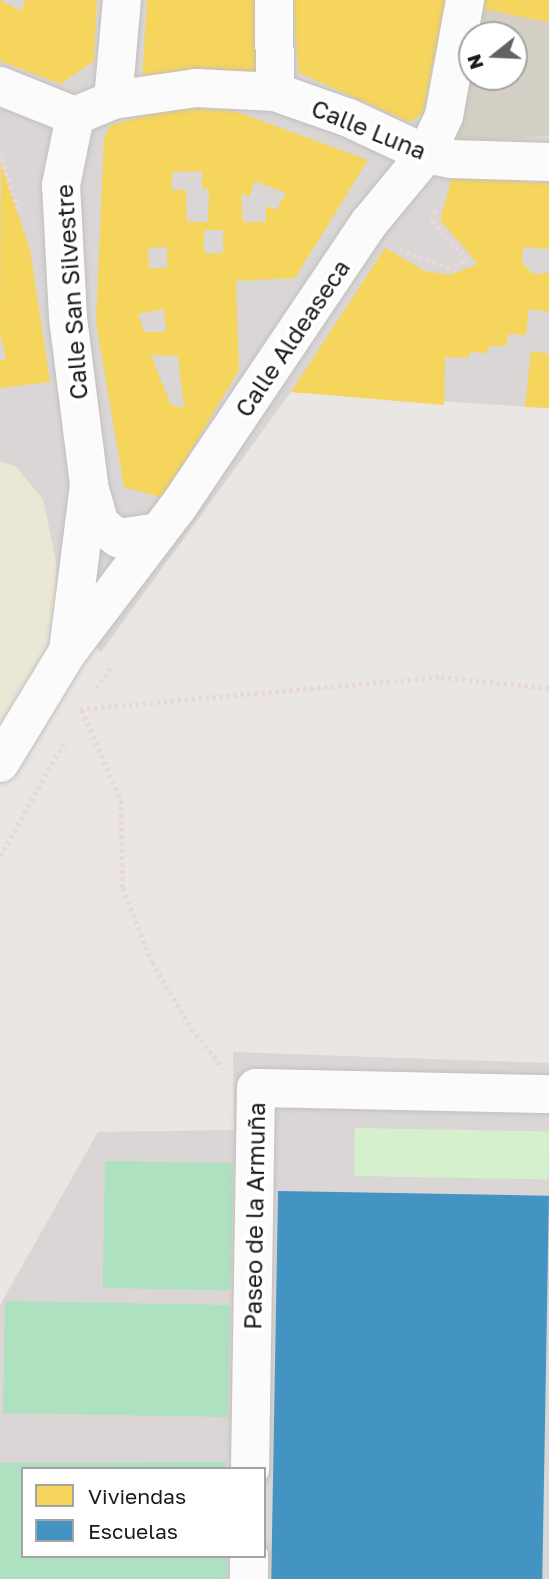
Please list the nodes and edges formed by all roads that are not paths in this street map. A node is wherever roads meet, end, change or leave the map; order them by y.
1 (122, 0) edge
2 (274, 0) edge
3 (465, 0) edge
4 (0, 86) edge
5 (275, 92) junction
6 (113, 100) junction
7 (75, 116) junction
8 (426, 154) junction
9 (549, 162) edge
10 (89, 484) junction
11 (159, 532) junction
12 (68, 653) junction
13 (0, 763) edge
14 (549, 1094) edge
15 (250, 1467) edge
16 (249, 1558) edge
17 (248, 1579) edge

1 - 6 street
2 - 5 street
3 - 8 street, Calle Aldeaseca
4 - 7 street
5 - 6 street, Calle Luna
5 - 8 street, Calle Luna
6 - 7 street
7 - 10 street, Calle San Silvestre
8 - 9 street, Calle Luna
8 - 11 street, Calle Aldeaseca
10 - 11 street, Calle San Silvestre
10 - 12 street, Calle San Silvestre
11 - 12 street, Calle Aldeaseca
12 - 13 street, Calle Aldeaseca
14 - 15 street, Paseo de la Armuña
16 - 17 street

